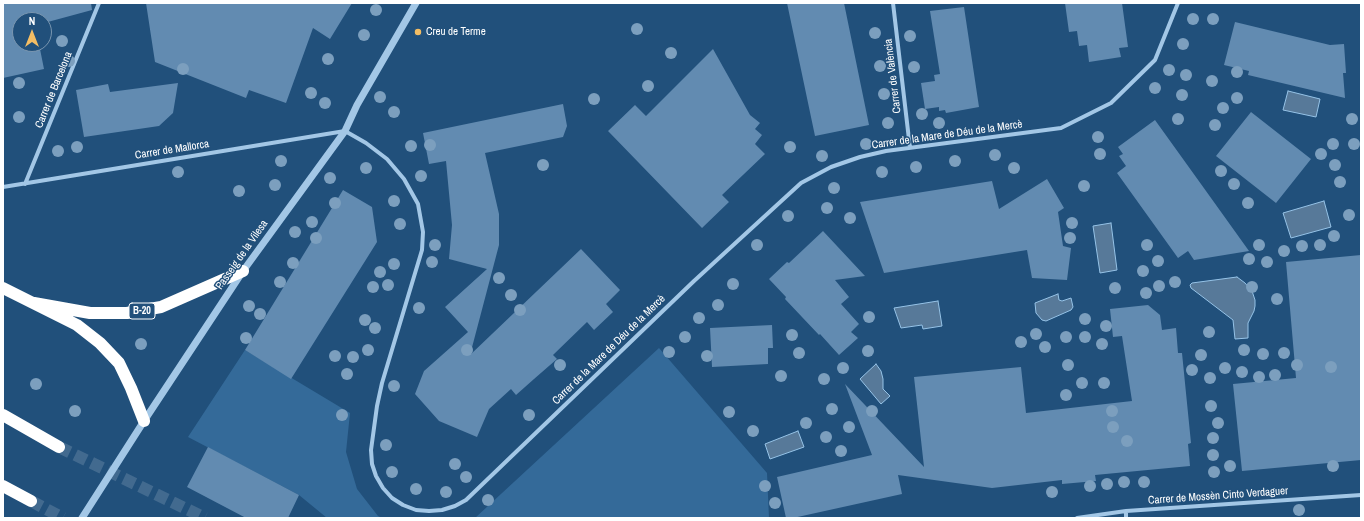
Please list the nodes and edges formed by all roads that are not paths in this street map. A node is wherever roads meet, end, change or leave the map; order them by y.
1 (99, 3) edge
2 (416, 3) edge
3 (893, 3) edge
4 (1178, 3) edge
5 (344, 131) junction
6 (910, 148) junction
7 (25, 184) junction
8 (3, 187) edge
9 (244, 271) junction
10 (3, 288) edge
11 (34, 303) junction
12 (3, 415) edge
13 (144, 421) junction
14 (59, 446) tunnel mouth
15 (3, 486) edge
16 (1361, 494) edge
17 (31, 501) tunnel mouth
18 (1126, 511) junction
19 (82, 518) edge
20 (1077, 518) edge
21 (1126, 518) edge

1 - 7 street, Carrer de Barcelona
2 - 5 street, Passeig de la Vilesa
3 - 6 street, Carrer de València
4 - 6 street, Carrer de la Mare de Déu de la Mercè
5 - 6 street, Carrer de la Mare de Déu de la Mercè
5 - 7 street, Carrer de Mallorca
5 - 9 street, Passeig de la Vilesa
7 - 8 street, Carrer de Mallorca
9 - 11 highway, B-20
9 - 13 street, Passeig de la Vilesa
10 - 11 highway, B-20
11 - 13 highway, B-20
12 - 14 highway
13 - 19 street, Passeig de la Vilesa
15 - 17 highway
16 - 18 street, Carrer de Mossèn Cinto Verdaguer
18 - 20 street, Carrer de Mossèn Cinto Verdaguer
18 - 21 street

